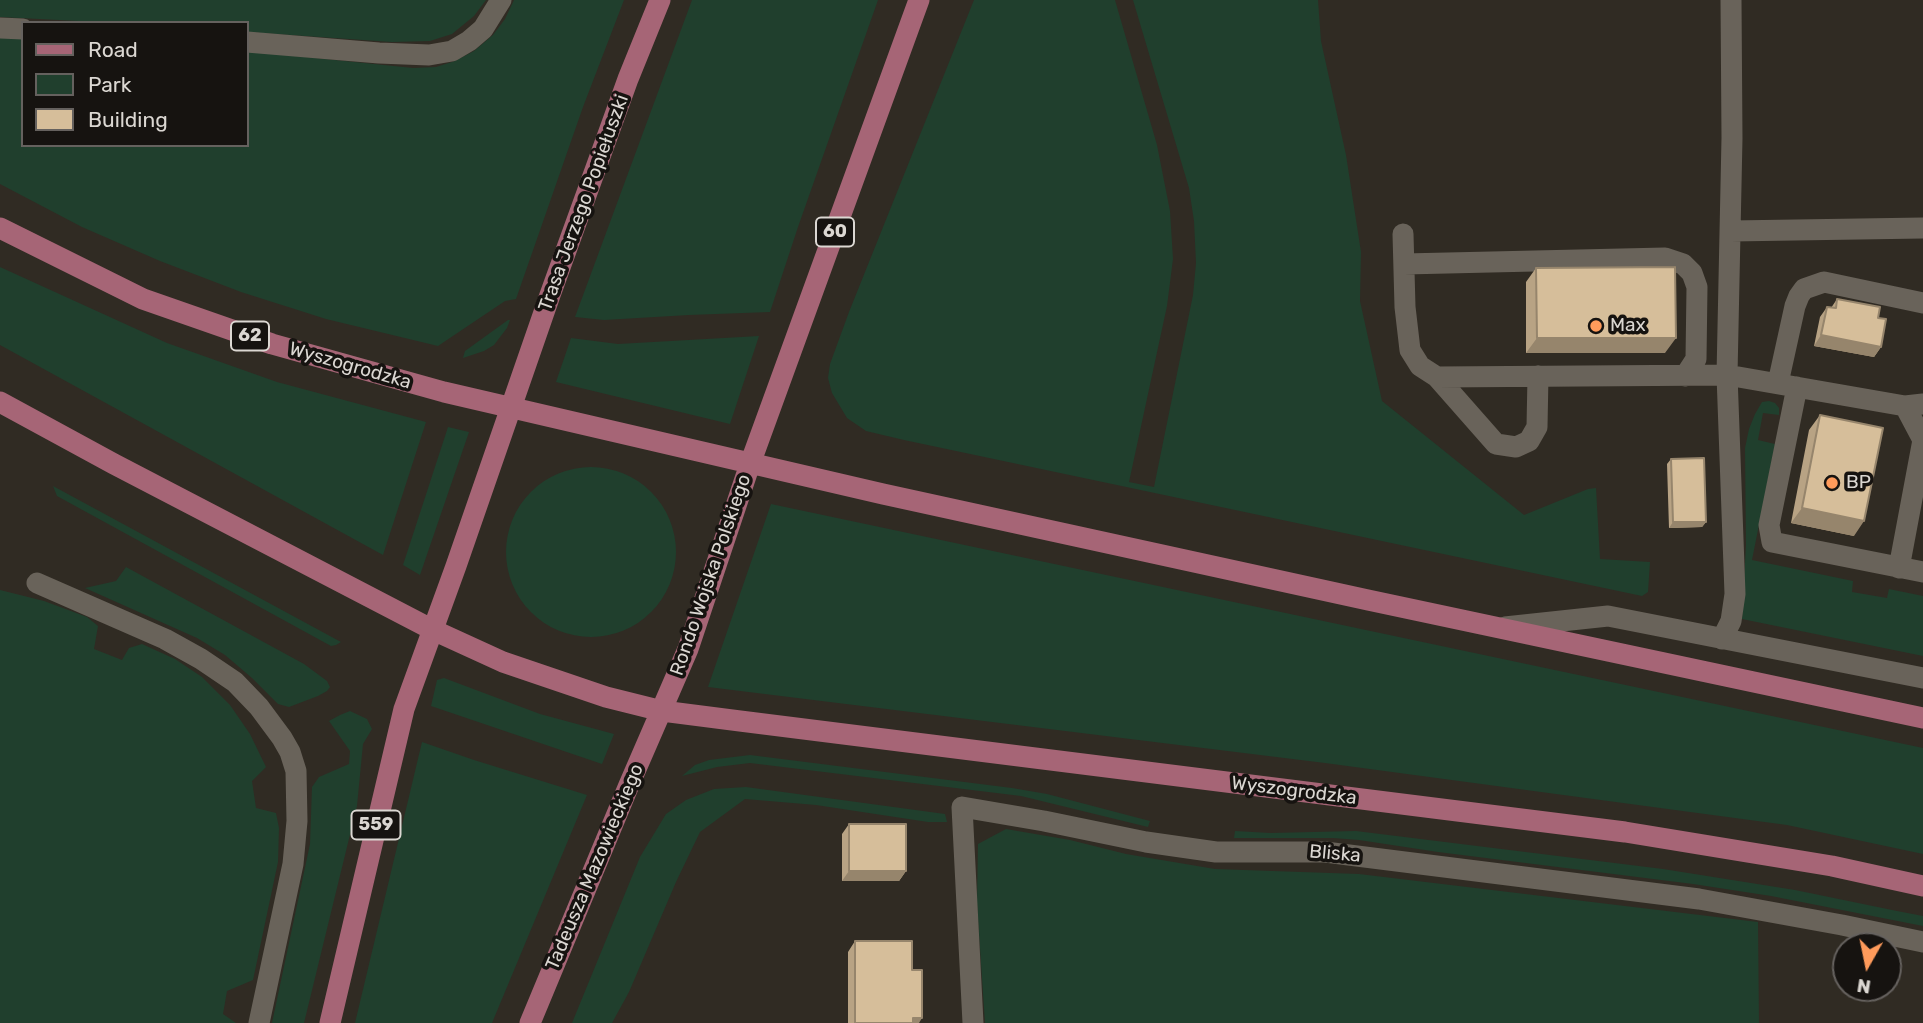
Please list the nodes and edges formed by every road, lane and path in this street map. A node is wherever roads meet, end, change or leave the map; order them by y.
1 (501, 0) edge
2 (660, 0) edge
3 (919, 0) edge
4 (1731, 0) edge
5 (0, 27) edge
6 (21, 29) edge
7 (248, 42) edge
8 (0, 228) edge
9 (1923, 228) edge
10 (1731, 231) junction
11 (1402, 234) dead end
12 (1404, 264) junction
13 (1923, 303) edge
14 (1727, 375) junction
15 (1538, 376) junction
16 (1685, 376) junction
17 (1437, 377) junction
18 (1788, 385) junction
19 (0, 402) edge
20 (1914, 405) edge
21 (512, 409) junction
22 (1923, 440) edge
23 (750, 464) junction
24 (1919, 480) edge
25 (1916, 519) edge
26 (1899, 568) junction
27 (1923, 572) edge
28 (37, 583) dead end
29 (1503, 628) junction
30 (433, 630) junction
31 (1722, 639) junction
32 (1923, 678) edge
33 (662, 711) junction
34 (1923, 718) edge
35 (1923, 886) edge
36 (1923, 942) edge
37 (260, 1023) edge
38 (330, 1023) edge
39 (530, 1023) edge
40 (973, 1023) edge

1 - 7 street
2 - 21 main road, Trasa Jerzego Popiełuszki
3 - 23 main road, 60
4 - 10 street
5 - 6 street
8 - 21 main road, Wyszogrodzka / 62
9 - 10 street
10 - 14 street
11 - 12 street
12 - 16 street
12 - 17 street
13 - 18 street
14 - 16 street
14 - 18 street
14 - 31 street
15 - 16 street
15 - 17 street
15 - 17 street
18 - 20 street
18 - 26 street
19 - 30 main road
20 - 22 street
21 - 23 main road, Rondo Wojska Polskiego
21 - 30 main road
22 - 24 street
23 - 29 main road
23 - 33 main road, Rondo Wojska Polskiego
24 - 25 street
25 - 26 street
26 - 27 street
28 - 37 street
29 - 31 street
29 - 34 main road
30 - 33 main road
30 - 38 main road, 559
31 - 32 street
33 - 35 main road, Wyszogrodzka
33 - 39 main road, Tadeusza Mazowieckiego
36 - 40 street, Bliska

